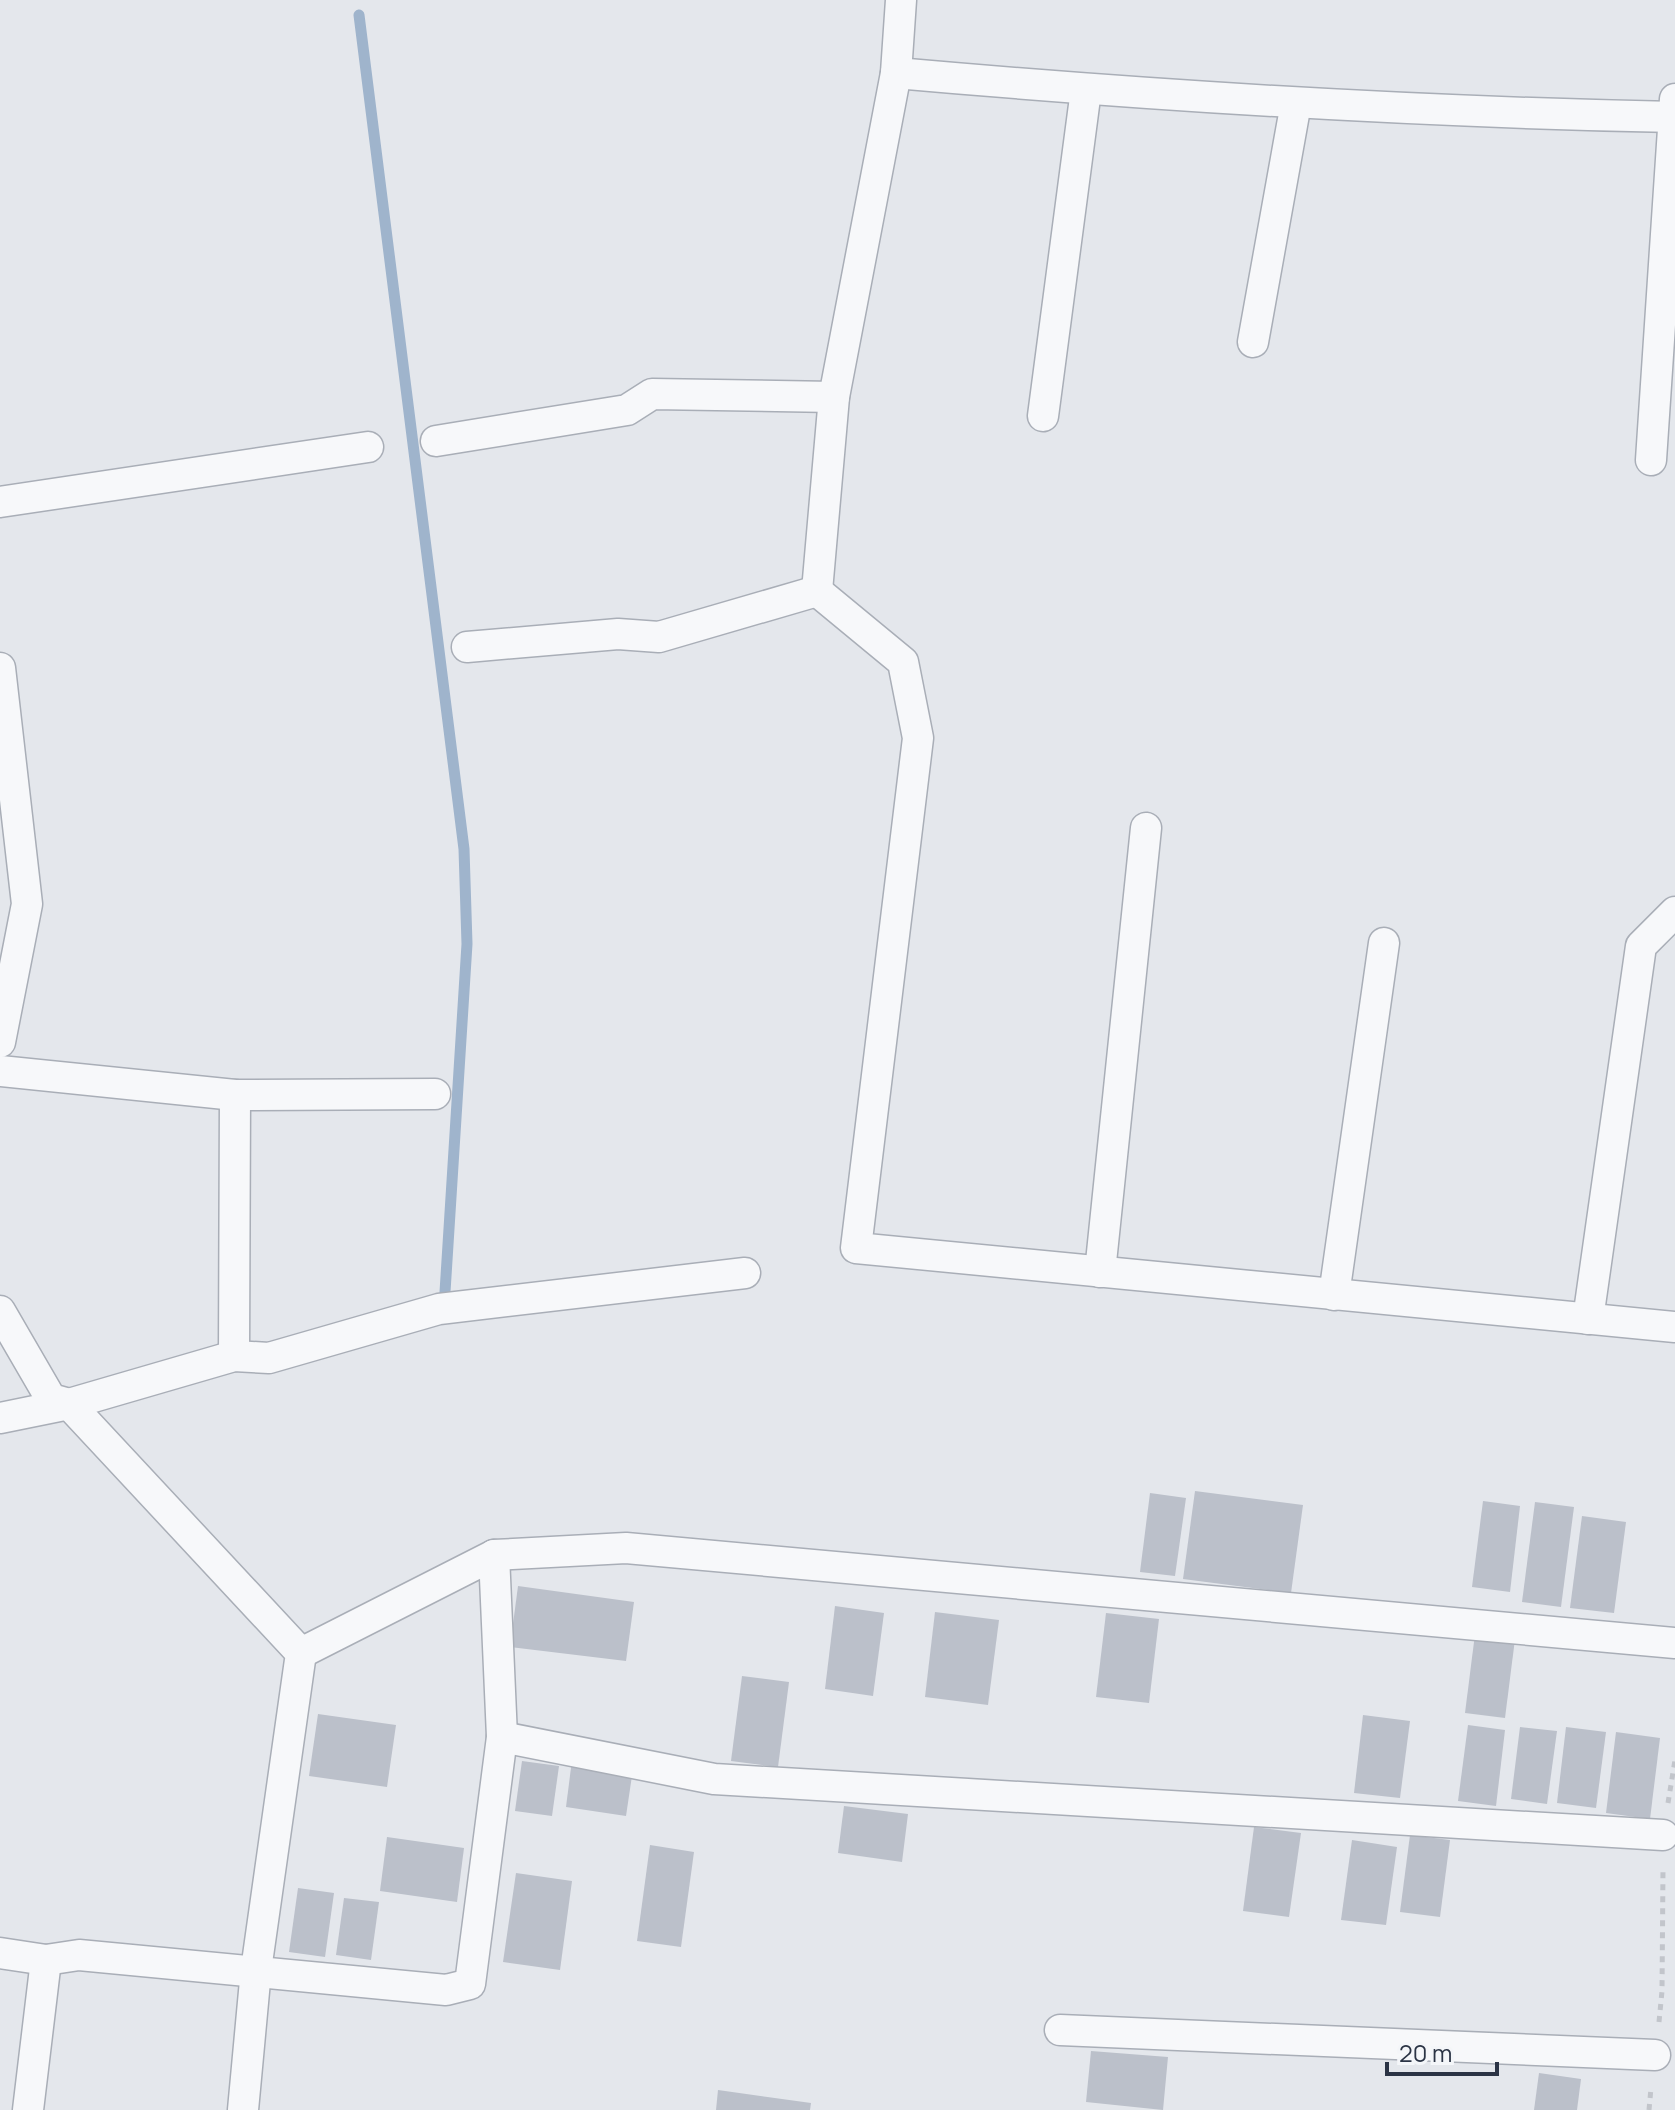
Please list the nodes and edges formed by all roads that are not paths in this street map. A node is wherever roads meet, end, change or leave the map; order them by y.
1 (901, 0) edge
2 (896, 73) junction
3 (1086, 90) junction
4 (1296, 103) junction
5 (1674, 111) edge
6 (1253, 342) dead end
7 (834, 397) junction
8 (1043, 416) dead end
9 (436, 441) dead end
10 (368, 447) dead end
11 (1651, 460) dead end
12 (0, 502) edge
13 (817, 591) junction
14 (467, 647) dead end
15 (1, 681) edge
16 (9, 828) edge
17 (1146, 828) dead end
18 (1675, 912) edge
19 (1384, 943) dead end
20 (0, 1042) edge
21 (0, 1071) edge
22 (435, 1094) dead end
23 (235, 1095) junction
24 (1100, 1272) junction
25 (745, 1273) dead end
26 (1334, 1295) junction
27 (0, 1311) edge
28 (1588, 1319) junction
29 (1675, 1327) edge
30 (234, 1356) junction
31 (69, 1404) junction
32 (0, 1418) edge
33 (494, 1555) junction
34 (1675, 1643) edge
35 (301, 1653) junction
36 (502, 1737) junction
37 (1663, 1835) road end
38 (0, 1953) edge
39 (46, 1960) junction
40 (256, 1970) junction
41 (1060, 2030) dead end
42 (1655, 2055) road end
43 (28, 2110) edge
44 (243, 2110) edge

1 - 2 street
2 - 3 street
2 - 7 street
3 - 4 street
3 - 8 street
4 - 5 street
4 - 6 street
5 - 11 street
7 - 9 street
7 - 13 street
10 - 12 street
13 - 14 street
13 - 24 street
15 - 16 street
16 - 20 street
17 - 24 street
18 - 28 street
19 - 26 street
21 - 23 street
22 - 23 street
23 - 30 street
24 - 26 street
25 - 30 street
26 - 28 street
27 - 31 street
28 - 29 street
30 - 31 street
31 - 32 street
31 - 35 street
33 - 34 street
33 - 35 street
33 - 36 street
35 - 40 street
36 - 37 street
36 - 40 street
38 - 39 street
39 - 40 street
39 - 43 street
40 - 44 street
41 - 42 street

